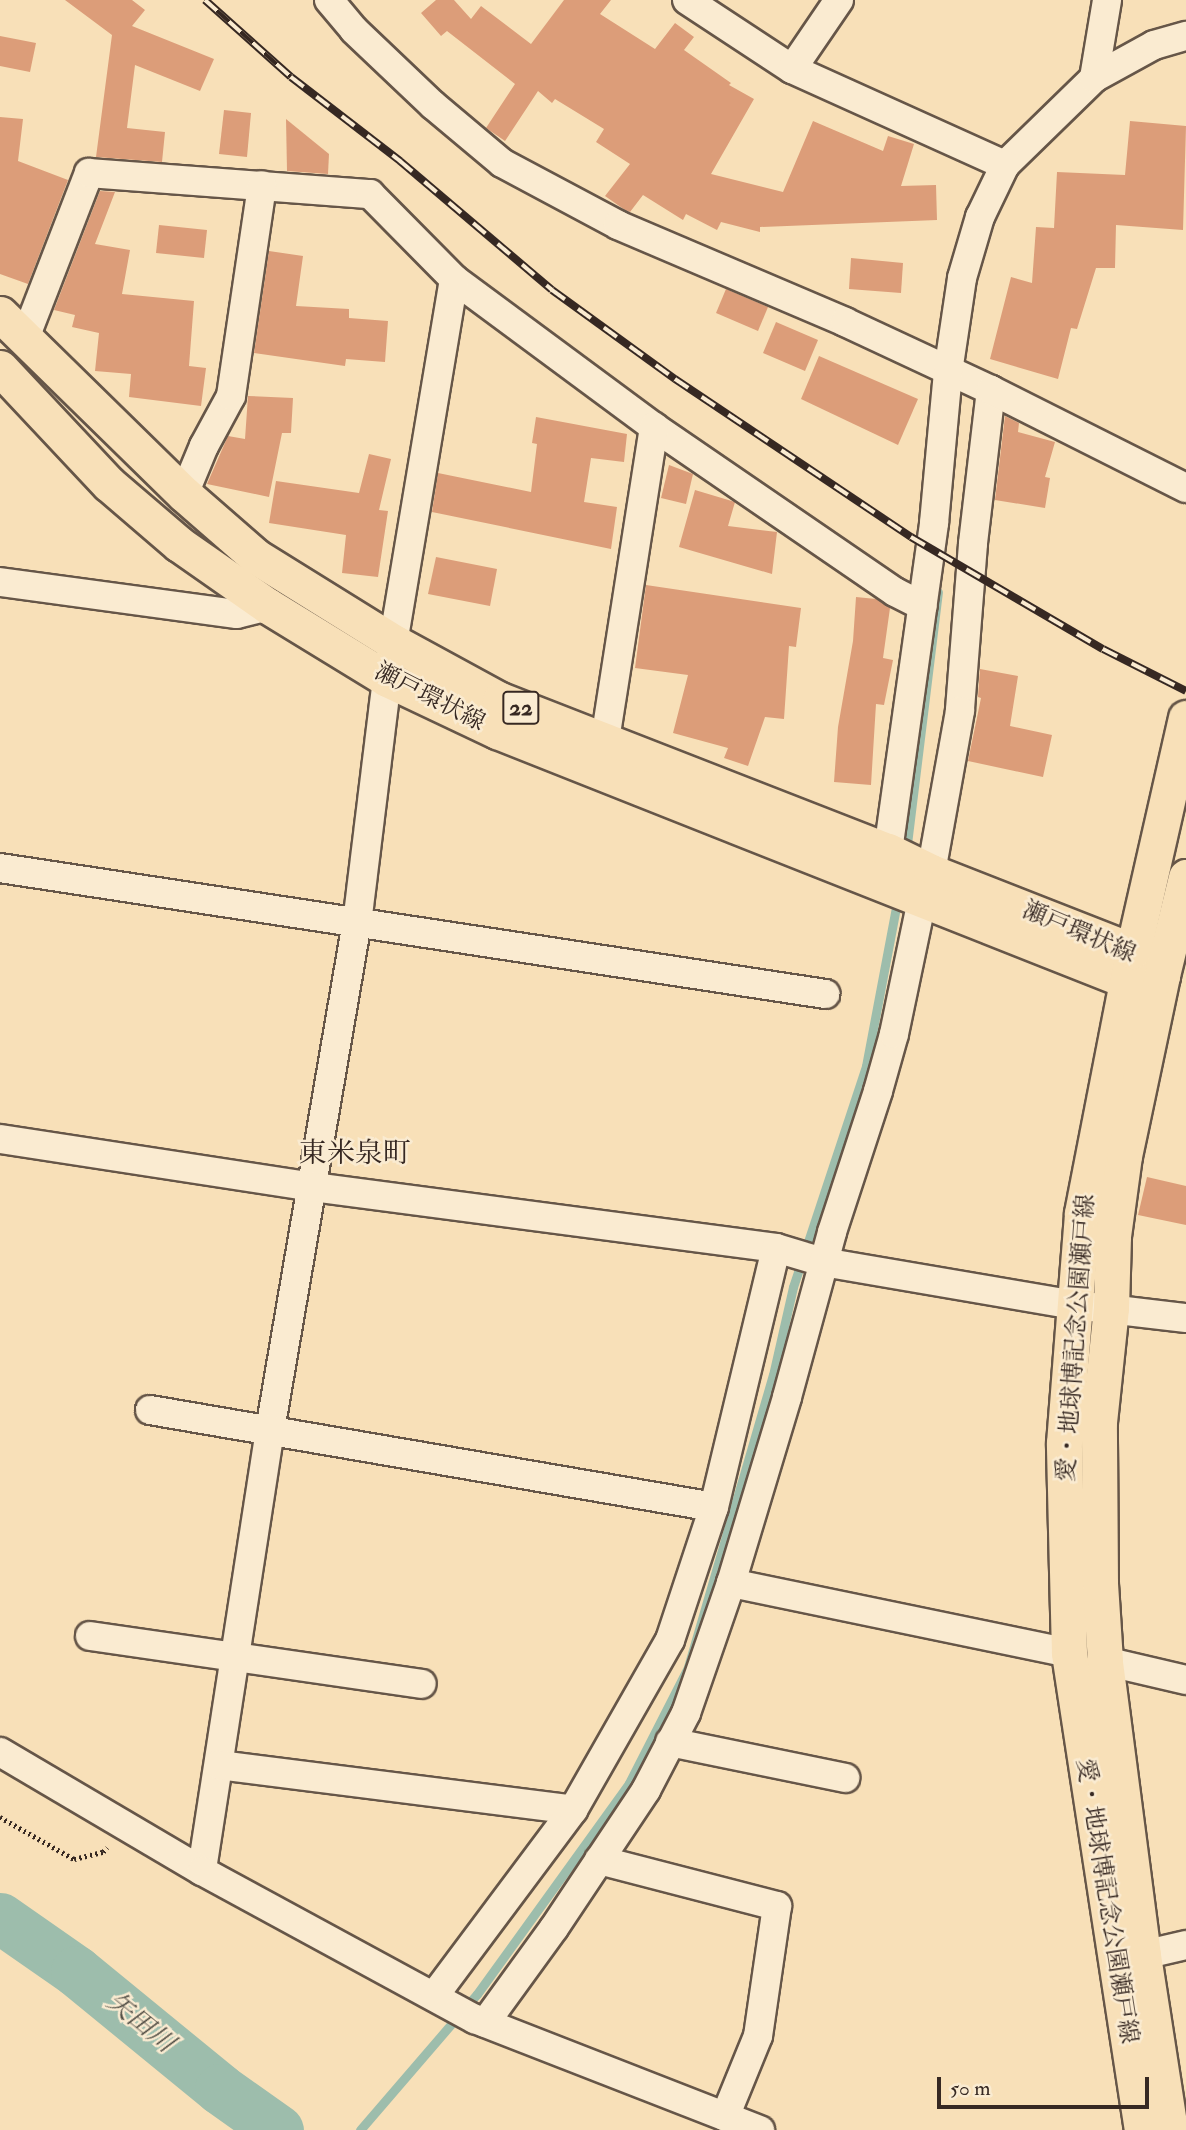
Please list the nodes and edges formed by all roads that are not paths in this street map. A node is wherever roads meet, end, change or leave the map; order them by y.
1 (329, 0) edge
2 (687, 0) edge
3 (839, 0) edge
4 (1107, 0) edge
5 (1186, 36) edge
6 (792, 69) junction
7 (1094, 78) junction
8 (1005, 165) junction
9 (262, 185) junction
10 (454, 279) junction
11 (0, 314) edge
12 (25, 338) junction
13 (0, 368) edge
14 (948, 372) junction
15 (991, 390) junction
16 (654, 427) junction
17 (1186, 488) edge
18 (184, 494) junction
19 (0, 582) edge
20 (268, 606) junction
21 (923, 606) junction
22 (394, 643) junction
23 (387, 679) junction
24 (1186, 718) edge
25 (605, 740) junction
26 (888, 851) junction
27 (0, 869) edge
28 (1186, 877) edge
29 (926, 886) junction
30 (357, 922) junction
31 (1131, 966) junction
32 (1162, 975) junction
33 (825, 994) dead end
34 (0, 1139) edge
35 (313, 1186) junction
36 (776, 1248) junction
37 (823, 1262) junction
38 (1075, 1305) junction
39 (1111, 1308) junction
40 (1186, 1318) edge
41 (150, 1410) dead end
42 (270, 1430) junction
43 (714, 1507) junction
44 (731, 1583) junction
45 (90, 1636) dead end
46 (1069, 1653) junction
47 (237, 1658) junction
48 (1105, 1661) junction
49 (1186, 1680) edge
50 (422, 1684) dead end
51 (670, 1742) junction
52 (0, 1752) edge
53 (219, 1765) junction
54 (845, 1778) dead end
55 (573, 1810) junction
56 (599, 1860) junction
57 (202, 1871) junction
58 (1186, 1945) edge
59 (1143, 1955) junction
60 (442, 2001) junction
61 (480, 2021) junction
62 (725, 2117) junction
63 (760, 2130) edge
64 (1142, 2130) edge
65 (1170, 2130) edge

1 - 14 street
2 - 6 street
3 - 6 street
4 - 7 street
5 - 7 street
6 - 8 street
7 - 8 street
8 - 14 street
9 - 10 street
9 - 12 street
9 - 18 street
10 - 16 street
10 - 22 street
11 - 12 main road, 瀬戸環状線 / 22
12 - 18 main road, 瀬戸環状線 / 22
13 - 20 main road, 瀬戸環状線 / 22
14 - 15 street
14 - 21 street
15 - 17 street
15 - 29 street
16 - 21 street
16 - 25 street
18 - 22 main road, 瀬戸環状線 / 22
19 - 20 street
20 - 23 main road, 瀬戸環状線 / 22
21 - 26 street
22 - 23 street
22 - 25 main road, 瀬戸環状線 / 22
23 - 29 main road, 瀬戸環状線 / 22
23 - 30 street
24 - 31 main road, 愛・地球博記念公園瀬戸線
25 - 26 main road, 瀬戸環状線 / 22
26 - 29 main road, 瀬戸環状線 / 22
27 - 30 street
28 - 32 main road, 愛・地球博記念公園瀬戸線
29 - 31 main road, 瀬戸環状線 / 22
29 - 37 street
30 - 33 street
30 - 35 street
31 - 32 main road, 瀬戸環状線 / 22
31 - 38 main road, 愛・地球博記念公園瀬戸線
32 - 39 main road, 愛・地球博記念公園瀬戸線
34 - 35 street
35 - 36 street
35 - 42 street
36 - 37 street
36 - 43 street
37 - 38 street
37 - 44 street
38 - 39 street
38 - 46 main road, 愛・地球博記念公園瀬戸線
39 - 40 street
39 - 48 main road, 愛・地球博記念公園瀬戸線
41 - 42 street
42 - 43 street
42 - 47 street
43 - 55 street
44 - 46 street
44 - 51 street
45 - 47 street
46 - 64 main road, 愛・地球博記念公園瀬戸線
47 - 50 street
47 - 53 street
48 - 49 street
48 - 59 main road, 愛・地球博記念公園瀬戸線
51 - 54 street
51 - 56 street
52 - 57 street
53 - 55 street
53 - 57 street
55 - 60 street
56 - 61 street
56 - 62 street
57 - 60 street
58 - 59 street
59 - 65 main road, 愛・地球博記念公園瀬戸線
60 - 61 street
61 - 62 street
62 - 63 street

